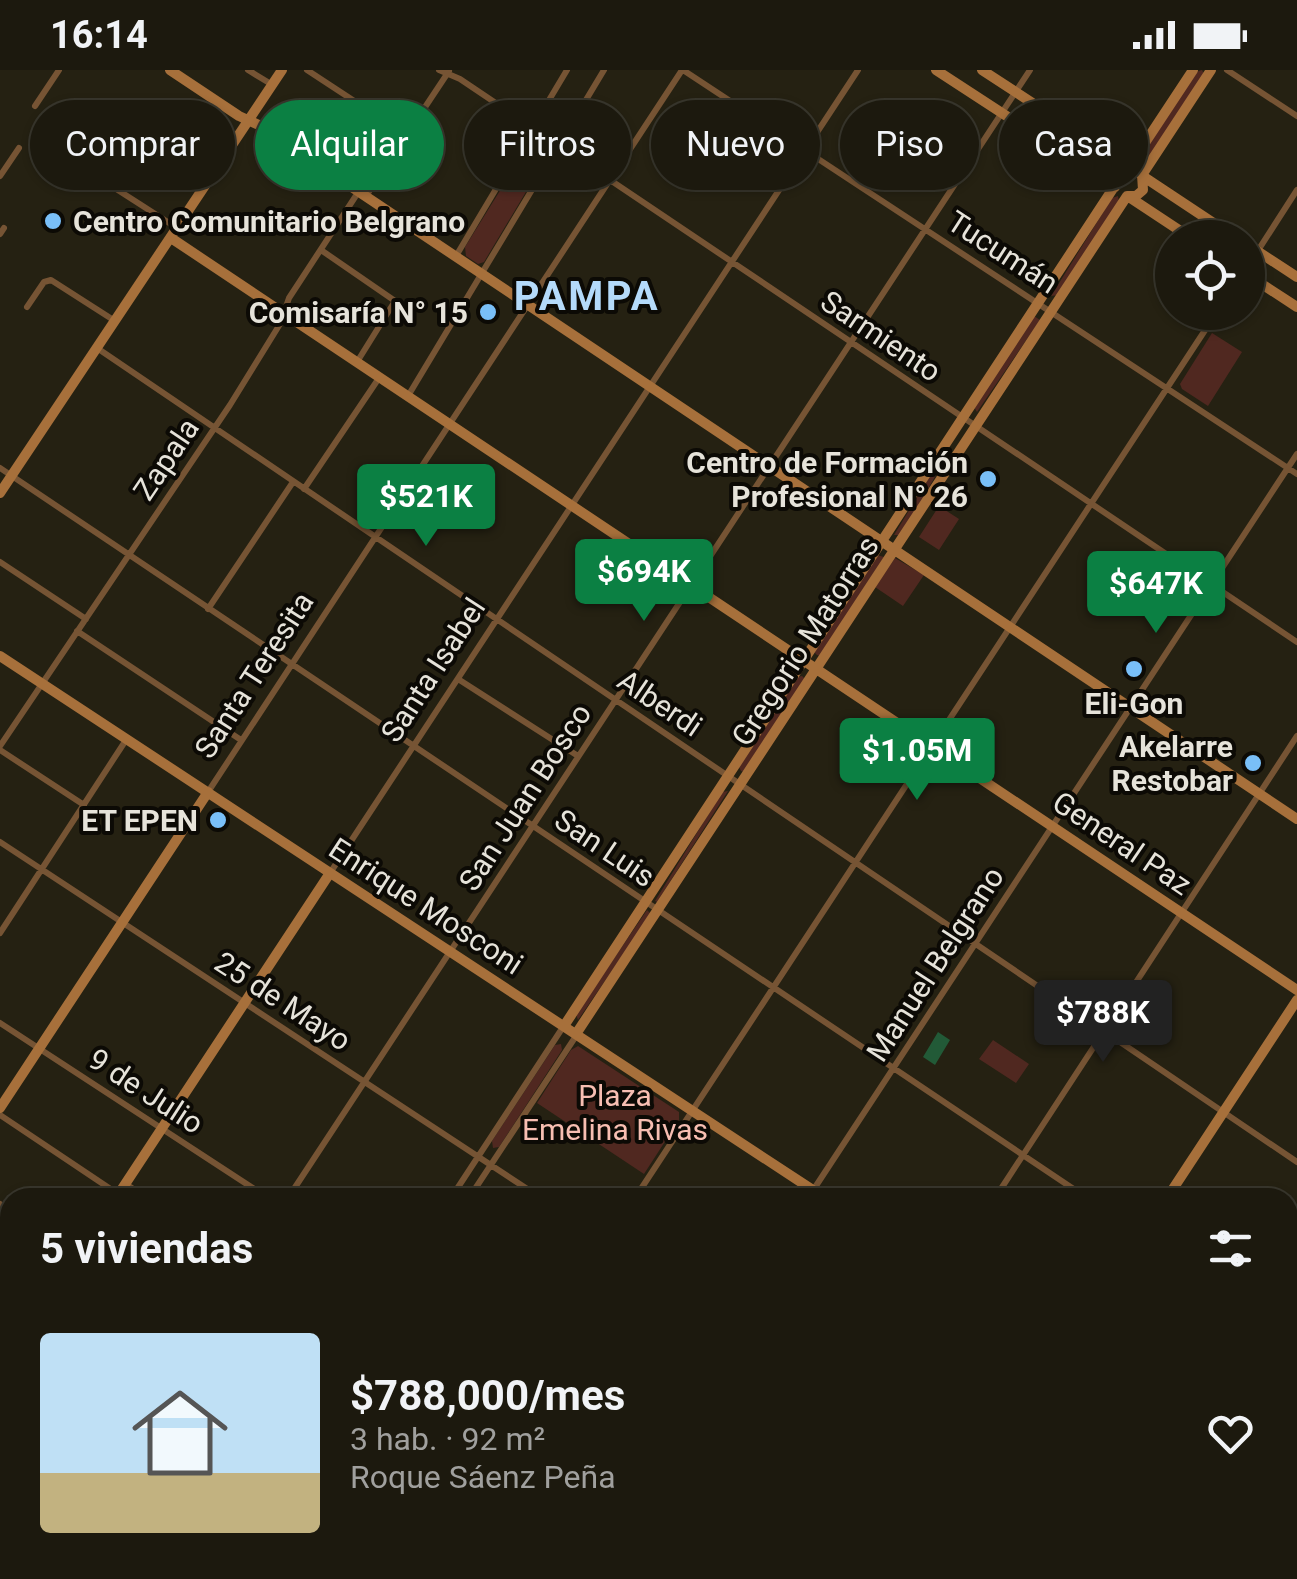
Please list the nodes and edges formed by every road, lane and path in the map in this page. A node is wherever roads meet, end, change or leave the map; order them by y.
1 (59, 70) edge
2 (170, 70) edge
3 (248, 70) edge
4 (282, 70) edge
5 (306, 70) edge
6 (567, 70) edge
7 (604, 70) edge
8 (683, 70) edge
9 (858, 70) edge
10 (936, 70) edge
11 (982, 70) edge
12 (1030, 70) edge
13 (1193, 70) edge
14 (1211, 70) edge
15 (1227, 70) edge
16 (445, 71) edge
17 (272, 85) junction
18 (1015, 92) junction
19 (39, 100) edge
20 (351, 100) edge
21 (428, 100) edge
22 (489, 100) edge
23 (549, 100) edge
24 (586, 100) edge
25 (729, 100) edge
26 (1010, 100) edge
27 (1027, 100) edge
28 (999, 112) edge
29 (999, 116) edge
30 (1297, 116) edge
31 (249, 120) junction
32 (820, 128) edge
33 (1148, 136) edge
34 (19, 148) dead end
35 (631, 148) edge
36 (820, 159) edge
37 (1148, 166) edge
38 (0, 176) edge
39 (1148, 179) edge
40 (114, 190) edge
41 (365, 190) edge
42 (495, 190) edge
43 (532, 190) edge
44 (603, 190) edge
45 (625, 190) edge
46 (780, 190) edge
47 (1112, 190) edge
48 (1118, 190) edge
49 (1142, 190) edge
50 (1297, 190) edge
51 (362, 194) junction
52 (1127, 196) junction
53 (1164, 220) edge
54 (1209, 220) edge
55 (926, 228) junction
56 (1265, 231) edge
57 (174, 233) junction
58 (321, 250) junction
59 (456, 256) junction
60 (1265, 257) edge
61 (732, 262) junction
62 (482, 274) junction
63 (1297, 278) edge
64 (1265, 286) edge
65 (1039, 302) junction
66 (528, 304) junction
67 (27, 307) dead end
68 (1297, 307) edge
69 (1052, 311) junction
70 (284, 313) junction
71 (115, 321) junction
72 (1205, 330) edge
73 (850, 342) junction
74 (97, 348) junction
75 (357, 362) junction
76 (380, 377) junction
77 (650, 386) junction
78 (1168, 388) junction
79 (408, 396) junction
80 (963, 418) junction
81 (450, 424) junction
82 (976, 426) junction
83 (214, 428) junction
84 (1297, 454) edge
85 (769, 466) junction
86 (0, 468) edge
87 (1288, 468) junction
88 (1297, 474) edge
89 (11, 477) junction
90 (294, 481) junction
91 (304, 489) junction
92 (0, 494) edge
93 (1091, 504) junction
94 (572, 506) junction
95 (376, 537) junction
96 (882, 541) junction
97 (895, 550) junction
98 (128, 556) junction
99 (0, 562) edge
100 (1211, 584) junction
101 (691, 585) junction
102 (208, 610) junction
103 (86, 618) junction
104 (497, 619) junction
105 (1010, 627) junction
106 (78, 631) junction
107 (1297, 642) edge
108 (0, 656) edge
109 (804, 660) junction
110 (291, 665) junction
111 (816, 669) junction
112 (458, 679) junction
113 (42, 684) junction
114 (615, 700) junction
115 (1130, 707) junction
116 (1297, 736) edge
117 (127, 739) junction
118 (242, 740) junction
119 (413, 746) junction
120 (932, 746) junction
121 (0, 748) edge
122 (578, 756) junction
123 (728, 776) junction
124 (740, 784) junction
125 (208, 792) junction
126 (1260, 794) junction
127 (84, 805) junction
128 (1297, 818) edge
129 (532, 826) junction
130 (1052, 826) junction
131 (0, 842) edge
132 (855, 863) junction
133 (42, 869) junction
134 (330, 873) junction
135 (645, 902) junction
136 (658, 910) junction
137 (1181, 913) junction
138 (122, 922) junction
139 (0, 933) edge
140 (975, 944) junction
141 (450, 951) junction
142 (773, 988) junction
143 (1297, 990) edge
144 (1297, 1000) edge
145 (245, 1003) junction
146 (0, 1023) edge
147 (564, 1026) junction
148 (1104, 1031) junction
149 (576, 1034) junction
150 (39, 1048) junction
151 (893, 1068) junction
152 (364, 1082) junction
153 (692, 1111) junction
154 (0, 1112) edge
155 (1223, 1112) junction
156 (162, 1128) junction
157 (1023, 1154) junction
158 (478, 1156) junction
159 (1297, 1162) edge
160 (491, 1165) junction
161 (114, 1188) edge
162 (123, 1188) edge
163 (253, 1188) edge
164 (295, 1188) edge
165 (457, 1188) edge
166 (476, 1188) edge
167 (526, 1188) edge
168 (642, 1188) edge
169 (801, 1188) edge
170 (814, 1188) edge
171 (1001, 1188) edge
172 (1072, 1188) edge
173 (1174, 1188) edge

1 - 19 street
2 - 31 main road
3 - 17 street
4 - 17 main road
5 - 20 street
6 - 23 street
7 - 24 street
8 - 25 street, Tucumán
8 - 35 street, Santa Teresita
9 - 32 street, Santa Isabel
10 - 28 main road
11 - 18 main road
12 - 18 street, San Juan Bosco
13 - 33 main road, Gregorio Matorras
14 - 37 main road, Gregorio Matorras
15 - 30 street
16 - 21 street, Zapala
16 - 22 street, Sarmiento
17 - 31 main road
18 - 26 street, San Juan Bosco
18 - 27 main road
29 - 55 street, San Juan Bosco
31 - 51 main road
31 - 57 main road
34 - 38 street
36 - 55 street, Tucumán
39 - 54 main road
40 - 57 street
41 - 51 street, Zapala
42 - 59 street
43 - 62 street
44 - 66 street, Santa Teresita
45 - 61 street, Sarmiento
46 - 61 street, Santa Isabel
47 - 65 main road, Gregorio Matorras
48 - 52 main road
49 - 52 main road, Gregorio Matorras
50 - 56 street
51 - 58 street, Zapala
51 - 59 main road
52 - 53 main road
52 - 69 main road, Gregorio Matorras
55 - 65 street, Tucumán
55 - 73 street, San Juan Bosco
57 - 70 main road, General Paz
57 - 71 main road
58 - 70 street, Zapala
58 - 75 street
59 - 62 main road
60 - 63 main road
61 - 73 street, Sarmiento
61 - 77 street, Santa Isabel
62 - 66 main road
62 - 79 street
64 - 68 main road
65 - 69 street, Tucumán
65 - 80 main road, Gregorio Matorras
66 - 77 main road
66 - 81 street, Santa Teresita
67 - 71 street
69 - 78 street, Tucumán
69 - 82 main road, Gregorio Matorras
70 - 75 main road, General Paz
70 - 83 street, Zapala
71 - 74 main road
72 - 78 street
73 - 80 street, Sarmiento
73 - 85 street, San Juan Bosco
74 - 83 street, Alberdi
74 - 89 main road
75 - 76 main road, General Paz
76 - 79 main road, General Paz
76 - 91 street
77 - 85 main road
77 - 94 street, Santa Isabel
78 - 87 street, Tucumán
78 - 93 street
79 - 81 main road, General Paz
80 - 82 street, Sarmiento
80 - 96 main road, Gregorio Matorras
81 - 94 main road, General Paz
81 - 95 street, Santa Teresita
82 - 93 street, Sarmiento
82 - 97 main road, Gregorio Matorras
83 - 90 street, Alberdi
83 - 98 street, Zapala
84 - 87 street, Manuel Belgrano
85 - 96 main road
85 - 101 street, San Juan Bosco
86 - 89 street, San Luis
87 - 88 street, Tucumán
87 - 100 street, Manuel Belgrano
89 - 92 main road
89 - 98 street, San Luis
90 - 91 street, Alberdi
90 - 102 street
91 - 95 street, Alberdi
93 - 100 street, Sarmiento
93 - 105 street
94 - 101 main road, General Paz
94 - 104 street, Santa Isabel
95 - 104 street, Alberdi
95 - 110 street, Santa Teresita
96 - 97 main road
96 - 109 main road, Gregorio Matorras
97 - 105 main road
97 - 111 main road, Gregorio Matorras
98 - 102 street, San Luis
98 - 103 street, Zapala
99 - 103 street
100 - 107 street, Sarmiento
100 - 115 street, Manuel Belgrano
101 - 109 main road, General Paz
101 - 114 street, San Juan Bosco
102 - 110 street, San Luis
103 - 106 street, Zapala
104 - 112 street, Santa Isabel
104 - 114 street, Alberdi
105 - 115 main road
105 - 120 street
106 - 113 street, Zapala
106 - 118 street
108 - 113 main road, Enrique Mosconi
109 - 111 main road, General Paz
109 - 123 main road, Gregorio Matorras
110 - 118 street, Santa Teresita
110 - 119 street, San Luis
111 - 120 main road, General Paz
111 - 124 main road, Gregorio Matorras
112 - 119 street, Santa Isabel
112 - 122 street
113 - 117 main road, Enrique Mosconi
113 - 121 street, Zapala
114 - 122 street, San Juan Bosco
114 - 123 street, Alberdi
115 - 126 main road
115 - 130 street, Manuel Belgrano
116 - 126 street
117 - 125 main road, Enrique Mosconi
117 - 127 street
118 - 125 street, Santa Teresita
119 - 129 street, San Luis
119 - 134 street, Santa Isabel
120 - 130 main road, General Paz
120 - 132 street
121 - 127 street
122 - 129 street, San Juan Bosco
123 - 124 street, Alberdi
123 - 135 main road, Gregorio Matorras
124 - 132 street, Alberdi
124 - 136 main road, Gregorio Matorras
125 - 134 main road, Enrique Mosconi
125 - 138 main road, Santa Teresita
126 - 128 main road
126 - 137 street
127 - 133 street
129 - 135 street, San Luis
129 - 141 street, San Juan Bosco
130 - 137 main road, General Paz
130 - 140 street, Manuel Belgrano
131 - 133 street, 25 de Mayo
132 - 140 street, Alberdi
132 - 142 street
133 - 138 street, 25 de Mayo
133 - 139 street
134 - 141 main road, Enrique Mosconi
134 - 145 main road, Santa Isabel
135 - 136 street, San Luis
135 - 147 main road, Gregorio Matorras
136 - 142 street, San Luis
136 - 149 main road, Gregorio Matorras
137 - 143 main road, General Paz
137 - 148 street
138 - 145 street, 25 de Mayo
138 - 150 main road, Santa Teresita
140 - 148 street, Alberdi
140 - 151 street, Manuel Belgrano
141 - 147 main road, Enrique Mosconi
141 - 152 street, San Juan Bosco
142 - 151 street, San Luis
142 - 153 street
144 - 155 main road
145 - 152 street, 25 de Mayo
145 - 156 main road, Santa Isabel
146 - 150 street, 9 de Julio
147 - 149 main road, Enrique Mosconi
147 - 158 street, Gregorio Matorras
148 - 155 street, Alberdi
148 - 157 street
149 - 153 main road, Enrique Mosconi
149 - 160 street, Gregorio Matorras
150 - 154 main road, Santa Teresita
150 - 156 street, 9 de Julio
151 - 157 street, San Luis
151 - 170 street, Manuel Belgrano
152 - 158 street, 25 de Mayo
152 - 164 street, San Juan Bosco
153 - 168 street
153 - 169 main road, Enrique Mosconi
154 - 161 street
155 - 159 street, Alberdi
155 - 173 main road
156 - 162 main road, Santa Isabel
156 - 163 street, 9 de Julio
157 - 171 street
157 - 172 street, San Luis
158 - 160 street, 25 de Mayo
158 - 165 street, Gregorio Matorras
160 - 166 street, Gregorio Matorras
160 - 167 street, 25 de Mayo

